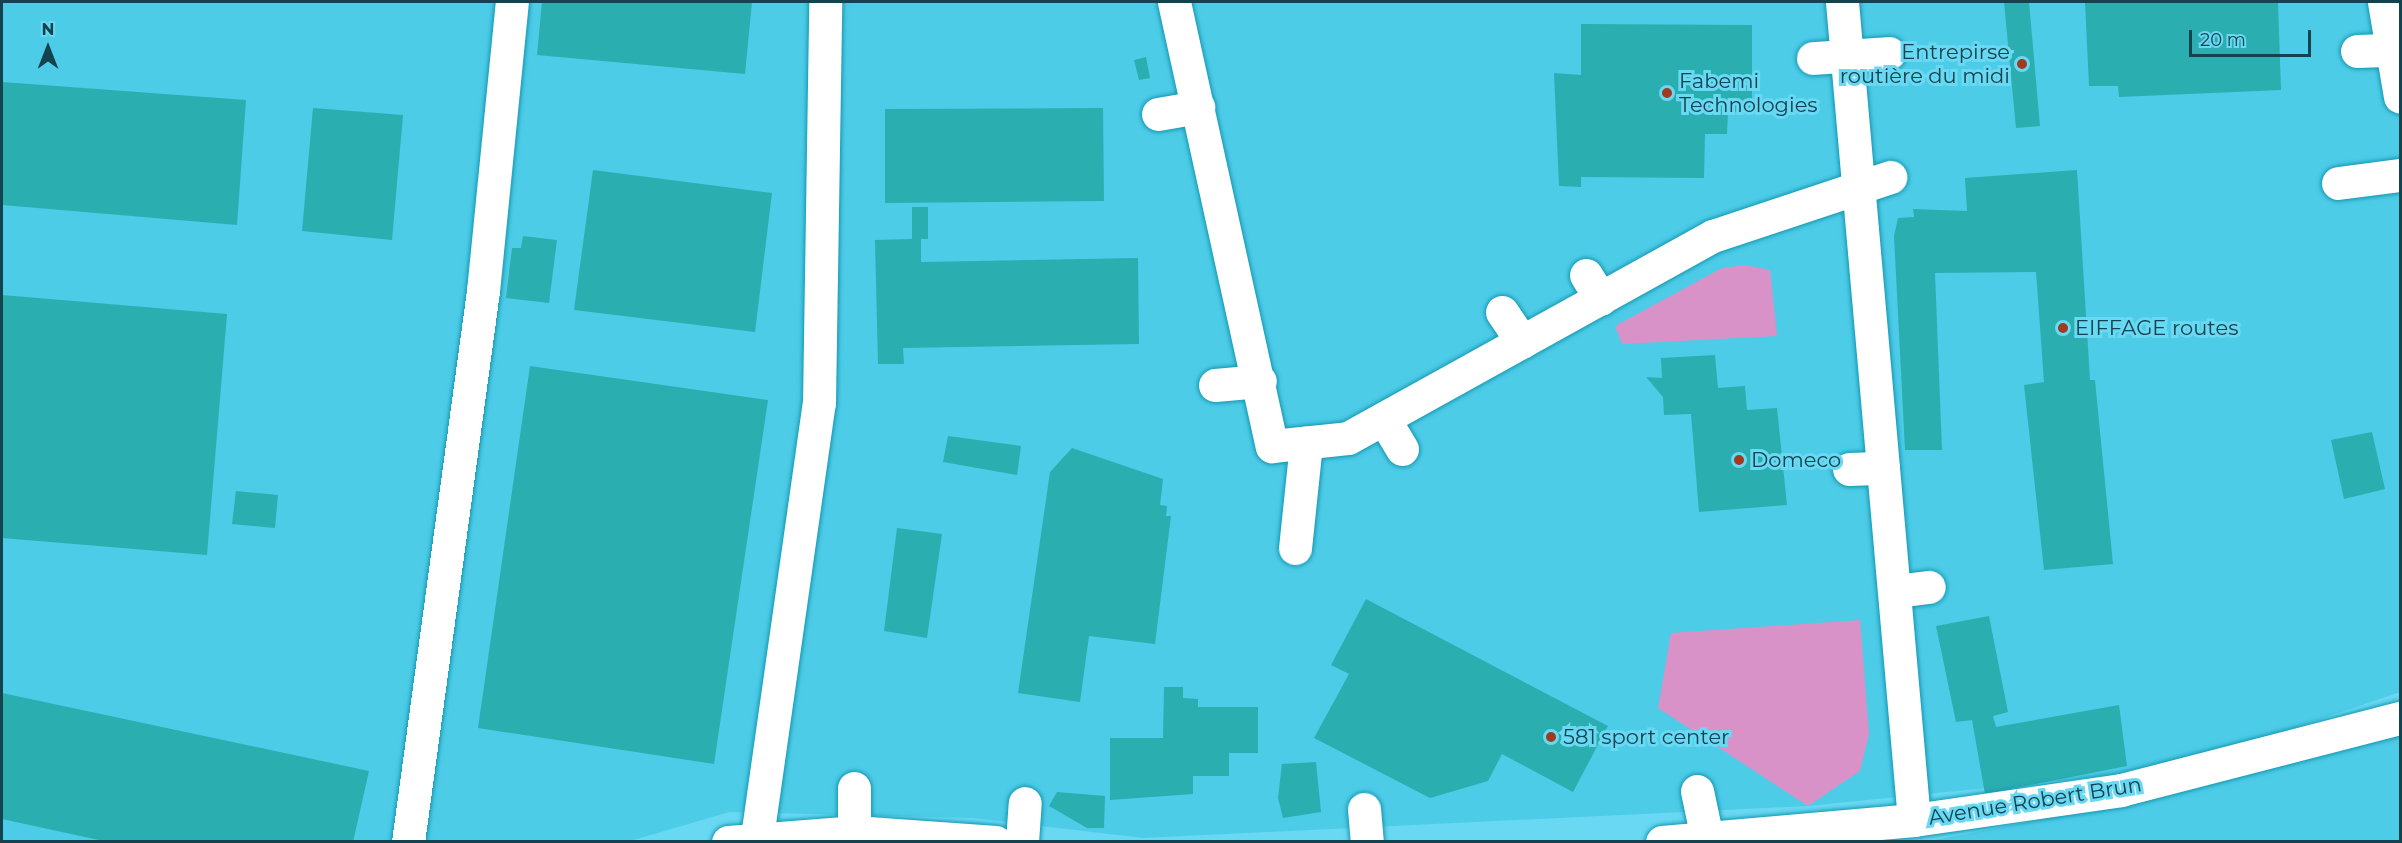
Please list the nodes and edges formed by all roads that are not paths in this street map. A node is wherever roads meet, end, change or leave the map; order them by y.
1 (512, 2) edge
2 (825, 2) edge
3 (1174, 2) edge
4 (1842, 2) edge
5 (2384, 2) edge
6 (2392, 50) junction
7 (2357, 51) dead end
8 (1889, 54) dead end
9 (1847, 56) junction
10 (1813, 58) dead end
11 (2400, 97) edge
12 (1198, 106) junction
13 (1158, 114) dead end
14 (2400, 175) edge
15 (1875, 181) junction
16 (2338, 183) dead end
17 (1502, 312) dead end
18 (1522, 342) junction
19 (1260, 381) junction
20 (1215, 385) dead end
21 (1384, 419) junction
22 (1306, 443) junction
23 (1402, 449) dead end
24 (1849, 468) dead end
25 (1883, 468) junction
26 (1295, 548) dead end
27 (1929, 587) dead end
28 (1895, 591) junction
29 (2400, 718) edge
30 (854, 788) dead end
31 (1697, 791) dead end
32 (1025, 803) dead end
33 (1364, 809) dead end
34 (1914, 820) junction
35 (854, 832) junction
36 (1707, 838) junction
37 (742, 839) edge
38 (408, 842) edge
39 (996, 842) edge
40 (1022, 842) edge
41 (1367, 842) edge
42 (1662, 842) edge

1 - 38 street
2 - 37 street
3 - 12 street
4 - 9 street
5 - 6 street
6 - 7 street
6 - 11 street
8 - 9 street
9 - 10 street
9 - 15 street
12 - 13 street
12 - 19 street
14 - 16 street
15 - 18 street
15 - 25 street
17 - 18 street
18 - 21 street
19 - 20 street
19 - 22 street
21 - 22 street
21 - 23 street
22 - 26 street
24 - 25 street
25 - 28 street
27 - 28 street
28 - 34 street
29 - 34 street, Avenue Robert Brun
30 - 35 street
31 - 36 street
32 - 40 street
33 - 41 street
34 - 36 street, Avenue Robert Brun
35 - 37 street
35 - 39 street
36 - 42 street, Avenue Robert Brun

